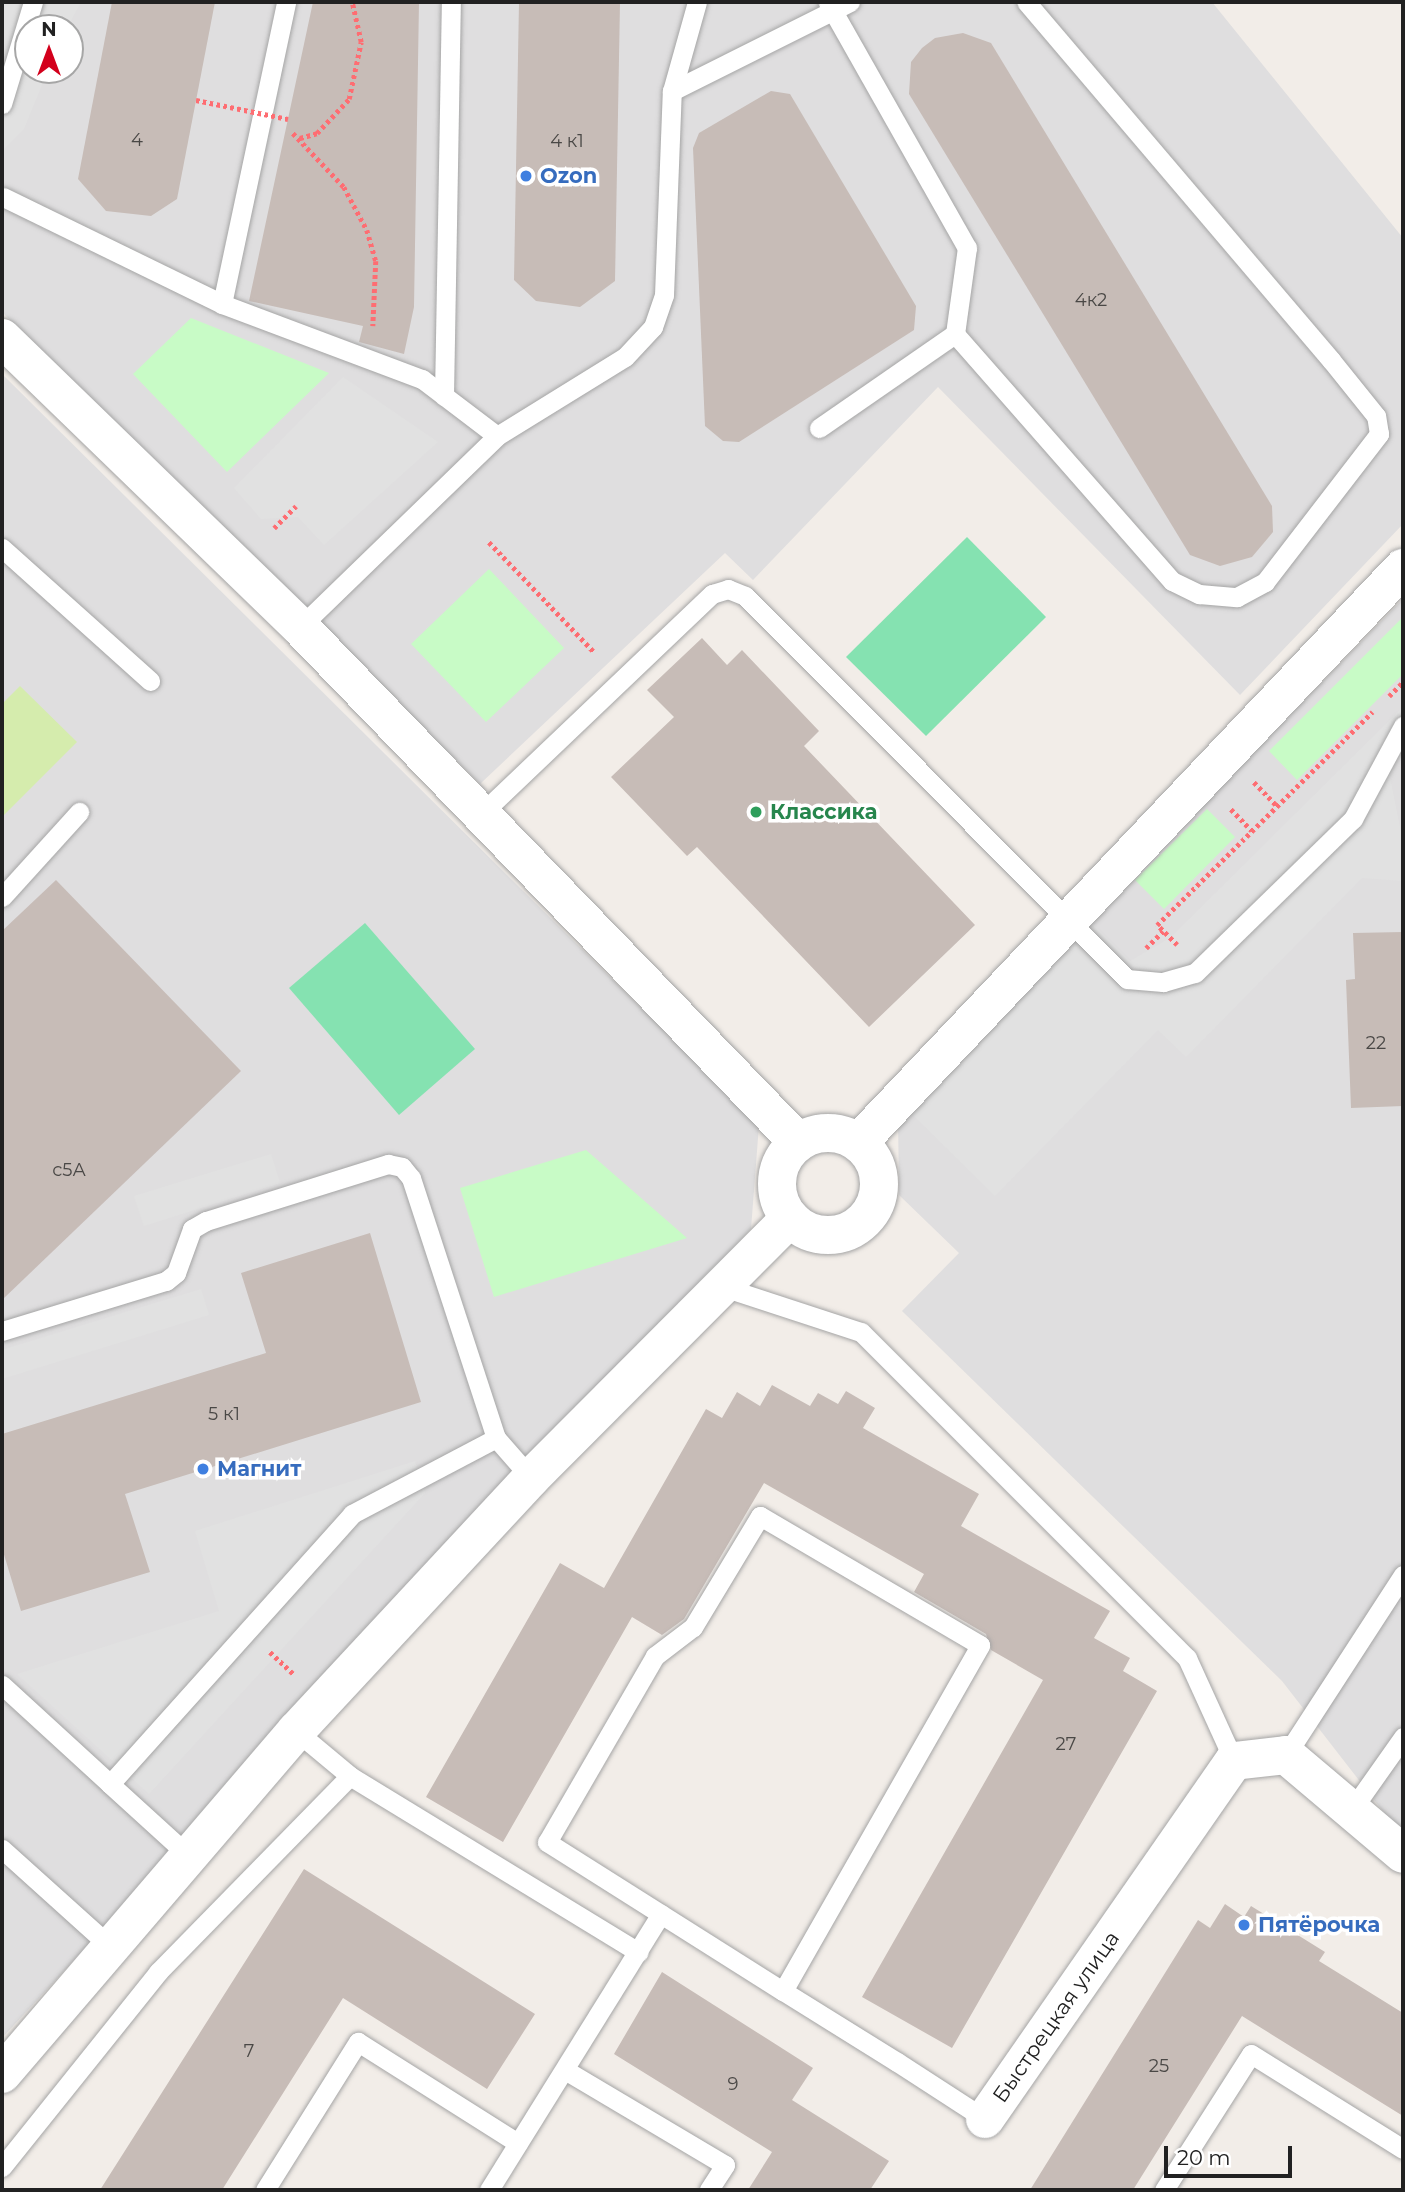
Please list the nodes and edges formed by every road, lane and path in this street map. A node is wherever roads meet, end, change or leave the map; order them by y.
1 (33, 2) edge
2 (286, 2) edge
3 (352, 2) edge
4 (451, 2) edge
5 (697, 2) edge
6 (1026, 2) edge
7 (837, 6) edge
8 (672, 91) junction
9 (196, 100) dead end
10 (2, 104) edge
11 (299, 139) junction
12 (2, 196) edge
13 (222, 304) junction
14 (955, 334) junction
15 (2, 338) edge
16 (371, 338) dead end
17 (444, 396) junction
18 (819, 428) dead end
19 (497, 436) junction
20 (296, 506) dead end
21 (274, 528) dead end
22 (489, 542) dead end
23 (2, 548) edge
24 (1403, 568) edge
25 (299, 627) junction
26 (594, 652) dead end
27 (150, 681) dead end
28 (1403, 682) edge
29 (1403, 726) edge
30 (79, 812) dead end
31 (482, 813) junction
32 (2, 897) edge
33 (1066, 919) junction
34 (1163, 931) junction
35 (1134, 942) dead end
36 (1200, 968) junction
37 (798, 1142) junction
38 (859, 1142) junction
39 (790, 1218) junction
40 (720, 1286) junction
41 (2, 1331) edge
42 (496, 1438) junction
43 (531, 1478) junction
44 (1403, 1575) edge
45 (247, 1631) junction
46 (301, 1681) dead end
47 (2, 1685) edge
48 (296, 1731) junction
49 (1403, 1737) edge
50 (1286, 1755) junction
51 (1234, 1761) junction
52 (350, 1776) junction
53 (110, 1784) junction
54 (1353, 1808) junction
55 (2, 1849) edge
56 (1403, 1854) edge
57 (189, 1856) junction
58 (661, 1914) junction
59 (111, 1947) junction
60 (638, 1952) junction
61 (783, 1991) junction
62 (565, 2070) junction
63 (2, 2074) edge
64 (985, 2119) joint
65 (518, 2143) junction
66 (1403, 2149) edge
67 (2, 2167) edge
68 (265, 2190) edge
69 (489, 2190) edge
70 (709, 2190) edge
71 (1164, 2190) edge

1 - 10 lane
2 - 13 lane
3 - 11 path
4 - 17 lane
5 - 8 lane
6 - 14 lane
7 - 8 lane
7 - 14 lane
8 - 19 lane
9 - 11 path, bridge
11 - 16 path
12 - 13 lane
13 - 17 lane
14 - 18 lane
15 - 25 street
17 - 19 lane
19 - 25 lane
20 - 21 path
22 - 26 path
23 - 27 lane
24 - 33 street
25 - 31 street
28 - 34 path
29 - 36 lane
30 - 32 lane
31 - 33 lane
31 - 37 street
33 - 36 lane
33 - 38 street
34 - 35 path
34 - 36 path
37 - 38 street
37 - 39 street
38 - 39 street
39 - 40 street
40 - 43 street
40 - 51 lane
41 - 42 lane
42 - 43 lane
42 - 45 lane
43 - 48 street
44 - 50 lane
45 - 46 path
45 - 53 lane
47 - 53 lane
48 - 52 lane
48 - 57 street
49 - 54 lane
50 - 51 street
50 - 54 street
51 - 64 street, Быстрецкая улица
52 - 60 lane
52 - 67 lane
53 - 57 lane
54 - 56 street
55 - 59 lane
57 - 59 street
58 - 60 lane
58 - 61 lane, Быстрецкая улица
58 - 61 lane, Быстрецкая улица
59 - 63 street
60 - 62 lane
61 - 64 lane, Быстрецкая улица
62 - 65 lane
62 - 70 lane
65 - 68 lane
65 - 69 lane
66 - 71 lane

